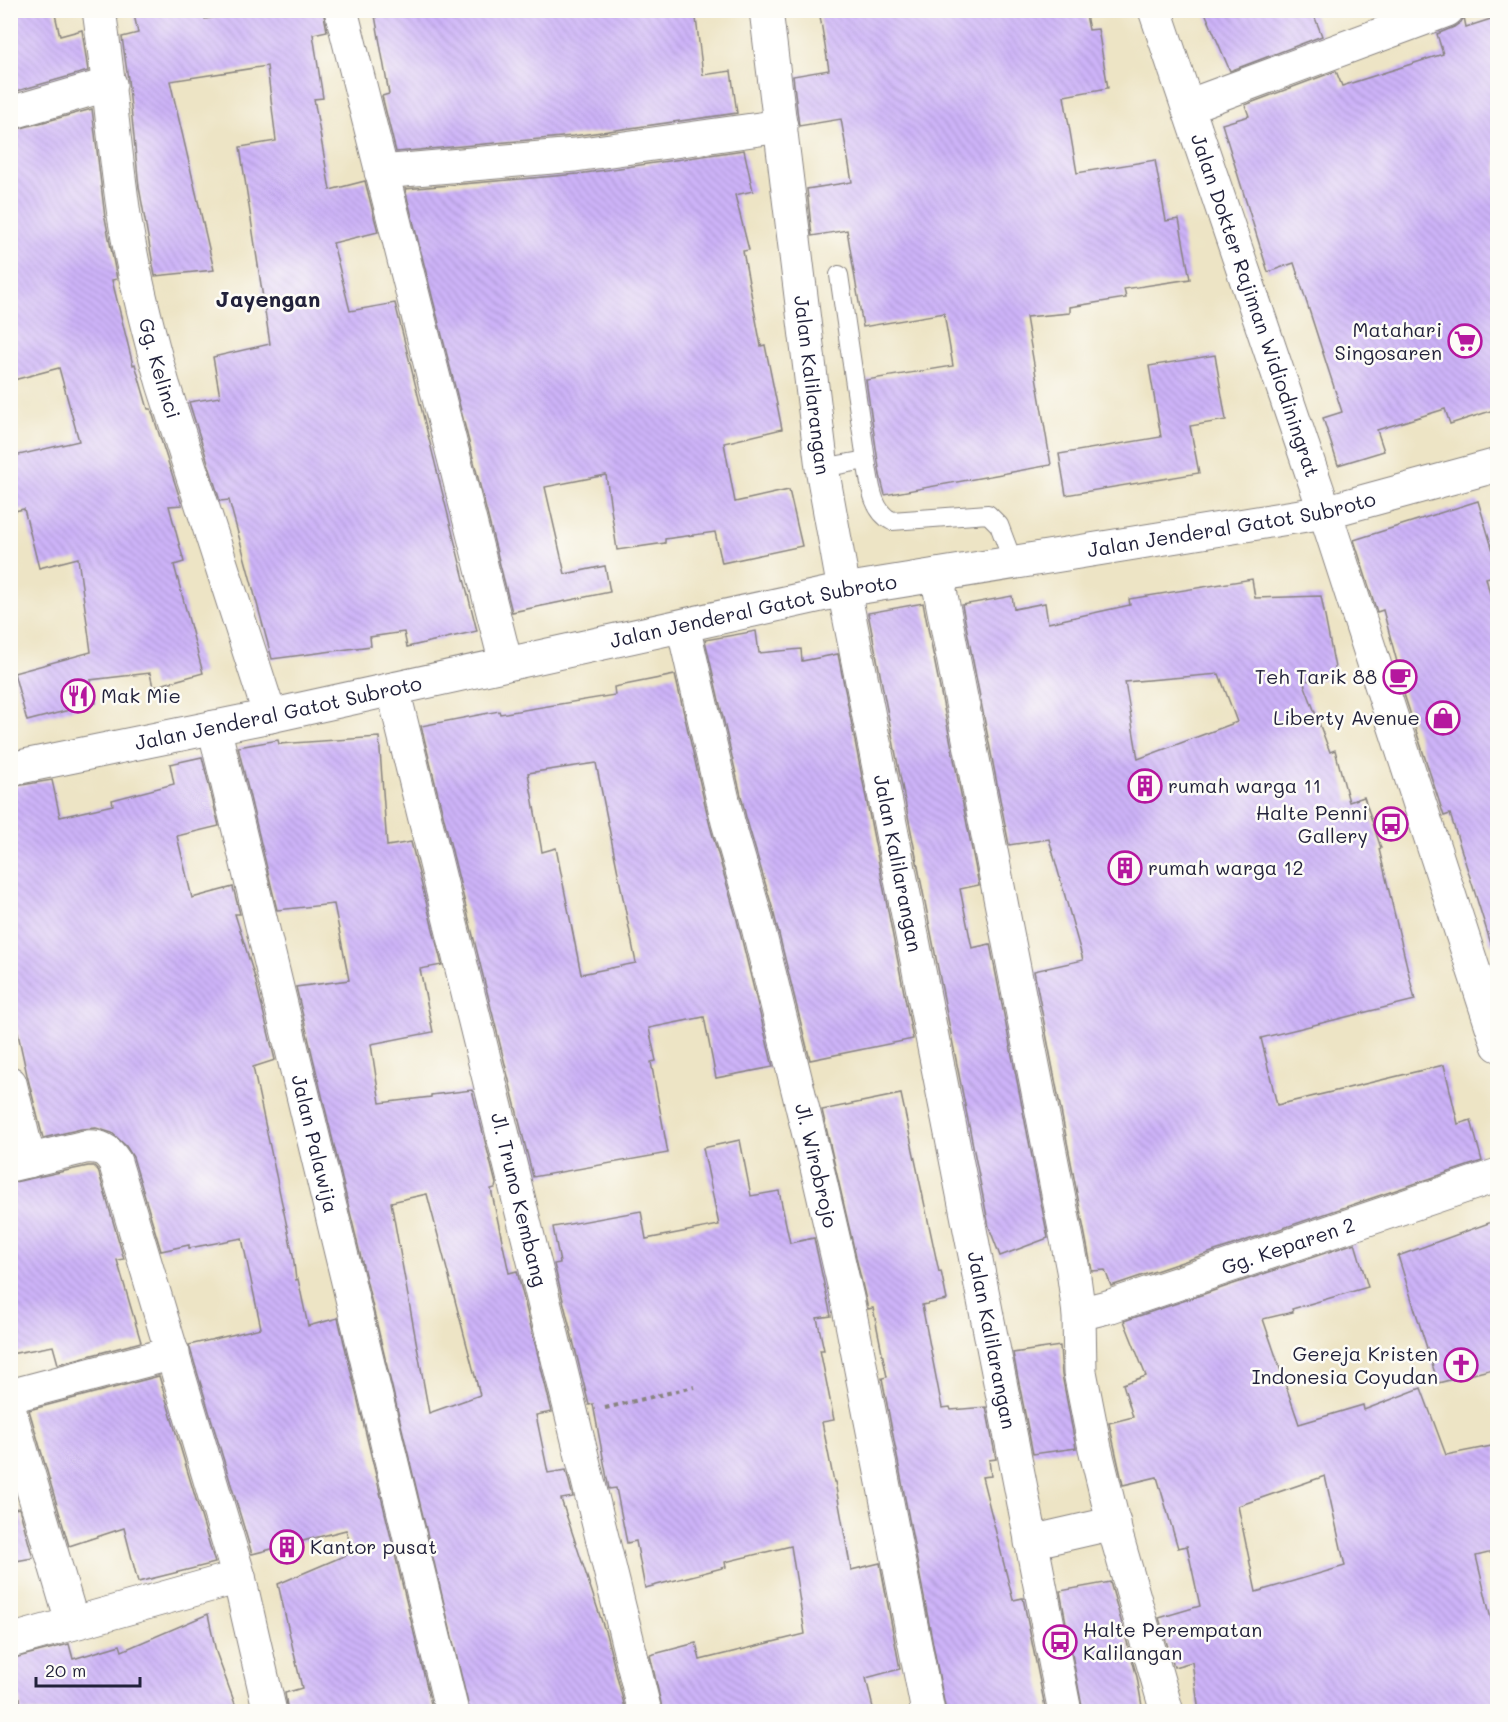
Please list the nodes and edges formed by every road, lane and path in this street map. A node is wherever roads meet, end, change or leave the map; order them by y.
1 (99, 10) edge
2 (340, 10) edge
3 (766, 10) edge
4 (1155, 10) edge
5 (1447, 10) edge
6 (110, 84) junction
7 (1188, 106) junction
8 (10, 113) edge
9 (781, 126) junction
10 (381, 172) junction
11 (839, 275) dead end
12 (866, 460) junction
13 (1497, 465) edge
14 (822, 468) junction
15 (1325, 512) junction
16 (1013, 562) junction
17 (937, 575) junction
18 (844, 590) junction
19 (683, 626) junction
20 (506, 664) junction
21 (393, 689) junction
22 (270, 716) junction
23 (214, 727) junction
24 (10, 769) edge
25 (1497, 1045) edge
26 (10, 1083) edge
27 (20, 1163) edge
28 (1497, 1175) edge
29 (1078, 1314) junction
30 (173, 1353) junction
31 (694, 1387) dead end
32 (10, 1396) edge
33 (10, 1412) edge
34 (572, 1415) junction
35 (1114, 1522) junction
36 (1031, 1542) junction
37 (239, 1577) junction
38 (72, 1622) junction
39 (10, 1641) edge
40 (270, 1712) edge
41 (452, 1712) edge
42 (645, 1712) edge
43 (928, 1712) edge
44 (1065, 1712) edge
45 (1167, 1712) edge

1 - 6 street, Gg. Kelinci
2 - 10 street
3 - 9 street, Jalan Kalilarangan
4 - 7 street, Jalan Dokter Rajiman Widiodiningrat
5 - 7 street
6 - 8 street
6 - 22 street, Gg. Kelinci
7 - 15 street, Jalan Dokter Rajiman Widiodiningrat
9 - 10 street
9 - 14 street, Jalan Kalilarangan
10 - 20 street
11 - 12 lane
12 - 14 lane
12 - 16 lane
13 - 15 street, Jalan Jenderal Gatot Subroto
14 - 18 street, Jalan Kalilarangan
15 - 16 street, Jalan Jenderal Gatot Subroto
15 - 25 street, Jalan Dokter Rajiman Widiodiningrat
16 - 17 street, Jalan Jenderal Gatot Subroto
17 - 18 street, Jalan Jenderal Gatot Subroto
17 - 29 street
18 - 19 street, Jalan Jenderal Gatot Subroto
18 - 36 street, Jalan Kalilarangan
19 - 20 street, Jalan Jenderal Gatot Subroto
19 - 43 street, Jl. Wirobrojo
20 - 21 street, Jalan Jenderal Gatot Subroto
21 - 22 street, Jalan Jenderal Gatot Subroto
21 - 34 street, Jl. Truno Kembang
22 - 23 street, Jalan Jenderal Gatot Subroto
23 - 24 street, Jalan Jenderal Gatot Subroto
23 - 41 street, Jalan Palawija
26 - 27 street
27 - 30 street
28 - 29 street, Gg. Keparen 2
29 - 35 street
30 - 32 street
30 - 37 street
31 - 34 path
33 - 38 street
34 - 42 street, Jl. Truno Kembang
35 - 36 street
35 - 45 street
36 - 44 street, Jalan Kalilarangan
37 - 38 street
37 - 40 street
38 - 39 street

